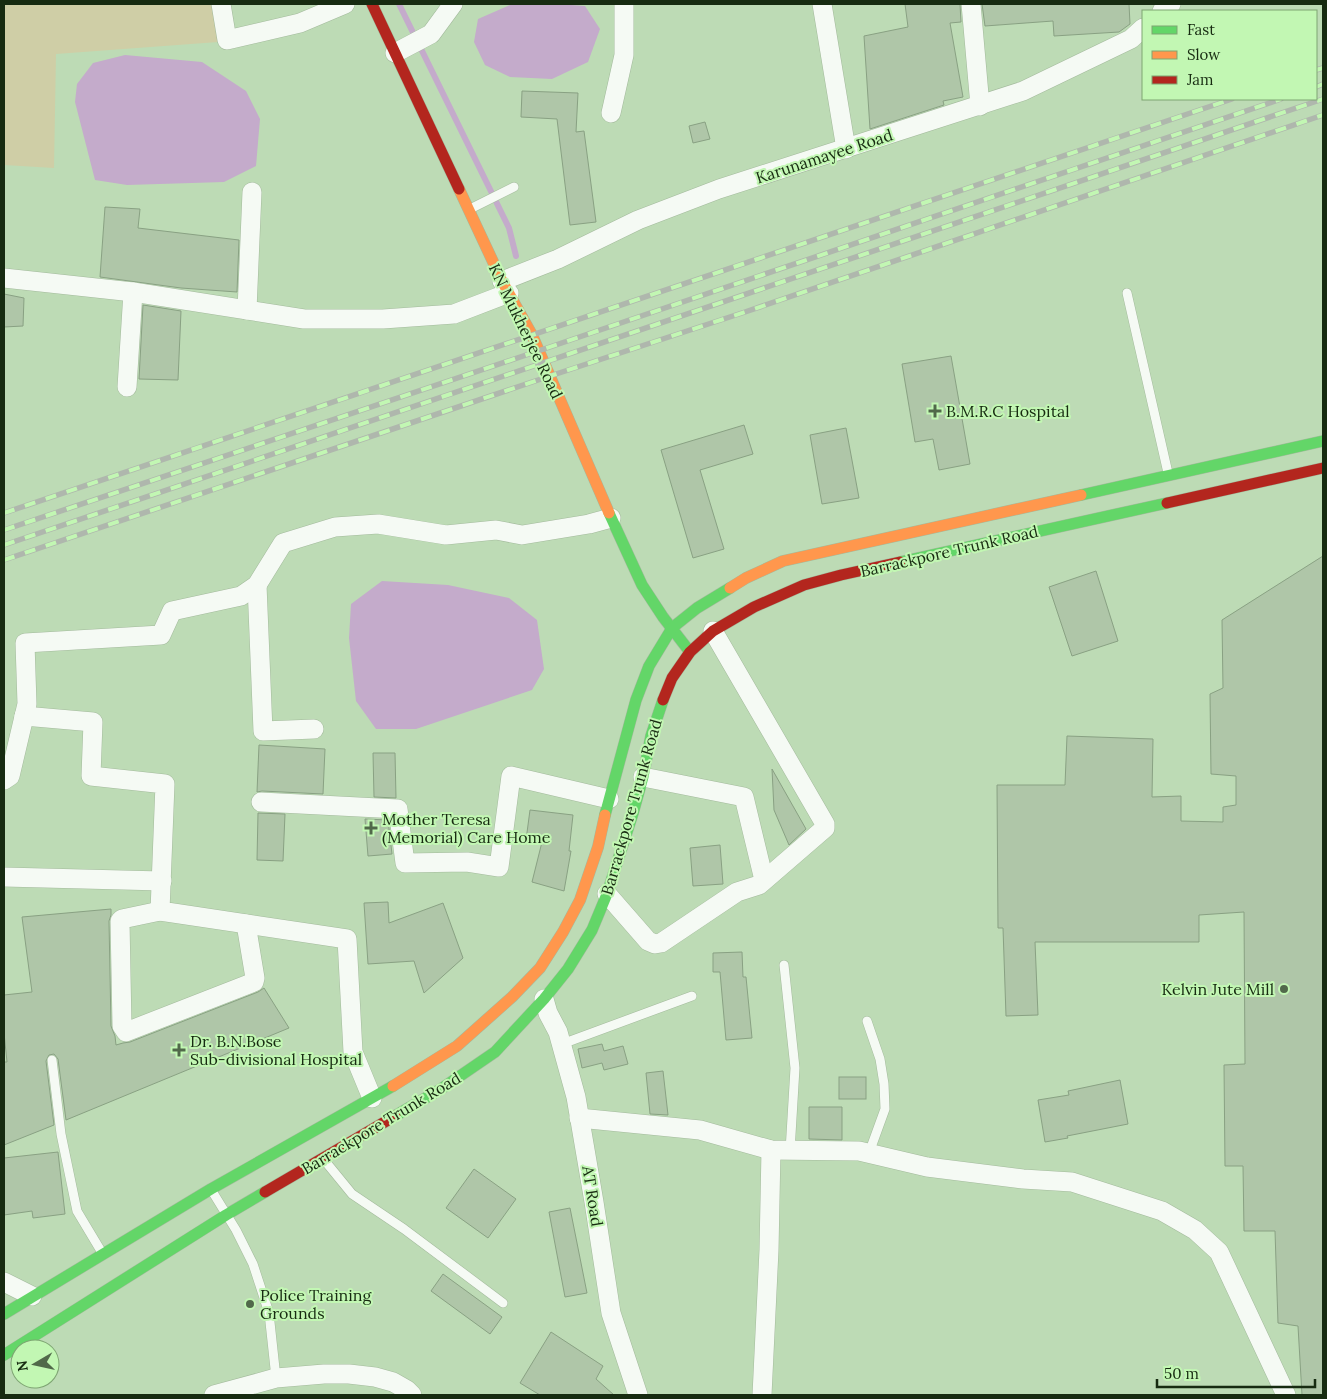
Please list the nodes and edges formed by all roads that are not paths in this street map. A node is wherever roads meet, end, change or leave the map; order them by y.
1 (221, 4) edge
2 (345, 4) edge
3 (372, 4) edge
4 (453, 4) edge
5 (624, 4) edge
6 (822, 4) edge
7 (970, 4) edge
8 (1142, 29) edge
9 (395, 53) junction
10 (980, 106) junction
11 (611, 113) dead end
12 (846, 149) junction
13 (514, 187) dead end
14 (252, 192) dead end
15 (469, 210) junction
16 (4, 278) edge
17 (506, 287) junction
18 (132, 292) junction
19 (1128, 293) dead end
20 (247, 310) junction
21 (127, 386) dead end
22 (1323, 441) edge
23 (1323, 468) edge
24 (1168, 474) junction
25 (611, 518) junction
26 (257, 585) junction
27 (672, 628) junction
28 (713, 631) junction
29 (690, 652) junction
30 (16, 726) edge
31 (314, 729) dead end
32 (643, 777) junction
33 (4, 780) edge
34 (609, 799) junction
35 (261, 802) dead end
36 (4, 877) edge
37 (764, 880) junction
38 (162, 881) junction
39 (607, 894) junction
40 (160, 911) junction
41 (246, 924) junction
42 (784, 964) dead end
43 (692, 996) dead end
44 (544, 999) junction
45 (867, 1021) dead end
46 (562, 1044) junction
47 (52, 1060) dead end
48 (372, 1098) junction
49 (580, 1118) junction
50 (771, 1150) junction
51 (790, 1151) junction
52 (869, 1154) junction
53 (323, 1159) junction
54 (211, 1189) junction
55 (226, 1215) junction
56 (103, 1254) junction
57 (4, 1282) edge
58 (32, 1296) junction
59 (503, 1304) dead end
60 (4, 1314) edge
61 (4, 1355) edge
62 (276, 1378) junction
63 (214, 1395) edge
64 (412, 1395) edge
65 (638, 1395) edge
66 (762, 1395) edge
67 (1286, 1395) edge

1 - 2 street
3 - 9 main road, KN Mukherjee Road
4 - 9 street
5 - 11 street
6 - 12 street
7 - 10 street
8 - 10 street, Karunamayee Road
9 - 15 main road, KN Mukherjee Road
10 - 12 street, Karunamayee Road
12 - 17 street, Karunamayee Road
13 - 15 lane
14 - 20 street
15 - 17 main road, KN Mukherjee Road
16 - 18 street, Karunamayee Road
17 - 20 street, Karunamayee Road
17 - 25 main road, KN Mukherjee Road
18 - 20 street, Karunamayee Road
18 - 21 street
19 - 24 lane
22 - 24 main road, Barrackpore Trunk Road
23 - 28 main road, Barrackpore Trunk Road
24 - 27 main road, Barrackpore Trunk Road
25 - 26 street
25 - 27 main road, KN Mukherjee Road
26 - 30 street
26 - 31 street
27 - 29 main road, KN Mukherjee Road
27 - 34 main road, Barrackpore Trunk Road
28 - 29 main road, Barrackpore Trunk Road
28 - 37 street
29 - 32 main road, Barrackpore Trunk Road
30 - 33 street
30 - 38 street
32 - 37 street
32 - 39 main road, Barrackpore Trunk Road
34 - 35 street
34 - 48 main road, Barrackpore Trunk Road
36 - 38 street
37 - 39 street
38 - 40 street
39 - 44 main road, Barrackpore Trunk Road
40 - 41 street
40 - 41 street
41 - 48 street
42 - 51 lane
43 - 46 lane
44 - 46 street, AT Road
44 - 53 main road, Barrackpore Trunk Road
45 - 52 lane
46 - 49 street, AT Road
47 - 56 lane
48 - 54 main road, Barrackpore Trunk Road
49 - 50 street
49 - 65 street, AT Road
50 - 51 street
50 - 66 street
51 - 52 street
52 - 67 street
53 - 55 main road, Barrackpore Trunk Road
53 - 59 lane
54 - 55 lane
54 - 56 main road, Barrackpore Trunk Road
55 - 61 main road, Barrackpore Trunk Road
55 - 62 lane
56 - 58 main road, Barrackpore Trunk Road
57 - 58 street
58 - 60 main road, Barrackpore Trunk Road
62 - 63 street
62 - 64 street

